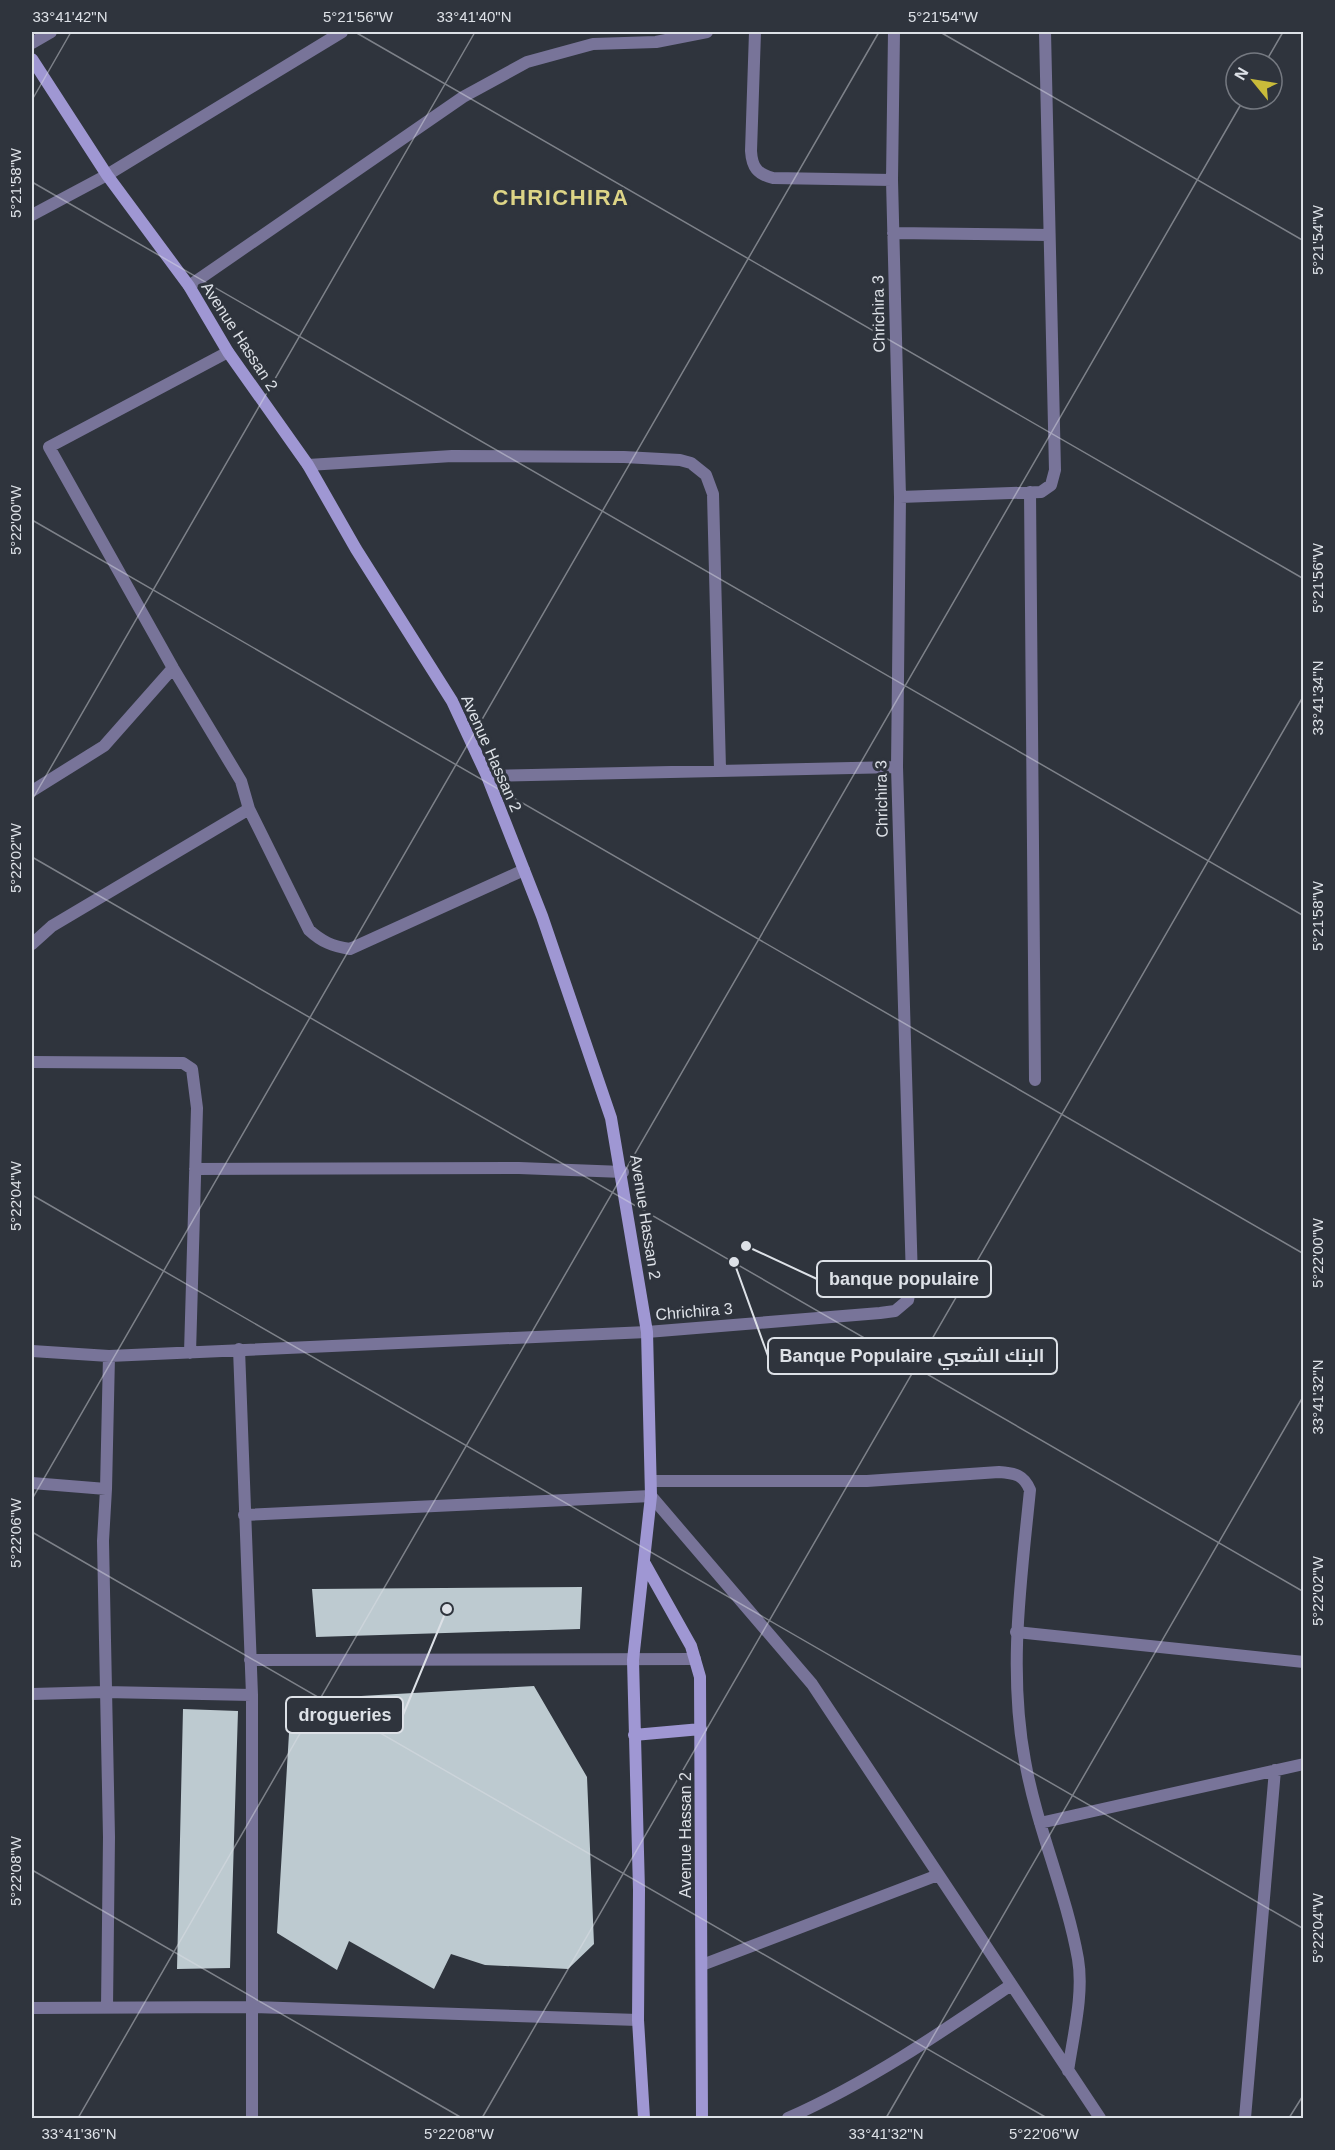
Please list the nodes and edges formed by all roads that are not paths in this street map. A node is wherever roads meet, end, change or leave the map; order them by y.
1 (51, 32) edge
2 (342, 32) edge
3 (707, 32) edge
4 (755, 32) edge
5 (894, 32) edge
6 (1045, 32) edge
7 (32, 43) edge
8 (32, 59) edge
9 (107, 175) junction
10 (892, 180) junction
11 (32, 215) edge
12 (893, 233) junction
13 (1049, 235) junction
14 (189, 286) junction
15 (228, 352) junction
16 (308, 465) junction
17 (1030, 492) junction
18 (900, 497) junction
19 (173, 668) junction
20 (897, 767) junction
21 (720, 769) junction
22 (487, 776) junction
23 (32, 791) edge
24 (249, 809) junction
25 (524, 870) junction
26 (32, 944) edge
27 (32, 1062) edge
28 (1035, 1080) dead end
29 (195, 1169) junction
30 (622, 1172) junction
31 (647, 1332) junction
32 (239, 1349) junction
33 (32, 1351) edge
34 (190, 1353) junction
35 (109, 1356) junction
36 (651, 1481) junction
37 (32, 1483) edge
38 (106, 1489) junction
39 (651, 1496) junction
40 (244, 1515) junction
41 (645, 1564) junction
42 (1016, 1632) junction
43 (695, 1659) junction
44 (250, 1660) junction
45 (633, 1660) junction
46 (1304, 1662) edge
47 (105, 1692) junction
48 (32, 1694) edge
49 (252, 1695) junction
50 (701, 1729) junction
51 (634, 1735) junction
52 (1304, 1764) edge
53 (1275, 1770) junction
54 (1040, 1823) junction
55 (938, 1875) junction
56 (702, 1965) junction
57 (1011, 1985) junction
58 (107, 2007) junction
59 (250, 2007) junction
60 (32, 2008) edge
61 (638, 2020) junction
62 (1068, 2072) junction
63 (805, 2116) edge
64 (252, 2118) edge
65 (645, 2118) edge
66 (702, 2118) edge
67 (788, 2118) edge
68 (1100, 2118) edge
69 (1245, 2118) edge

1 - 7 street
2 - 9 street
3 - 14 street
4 - 10 street
5 - 10 street, Chrichira 3
6 - 13 street
8 - 9 main road, Avenue Hassan 2
9 - 11 street
9 - 14 main road, Avenue Hassan 2
10 - 12 street, Chrichira 3
12 - 13 street
12 - 18 street, Chrichira 3
13 - 17 street
14 - 15 main road, Avenue Hassan 2
15 - 16 main road, Avenue Hassan 2
15 - 19 street
16 - 21 street
16 - 22 main road, Avenue Hassan 2
17 - 18 street
17 - 28 street
18 - 20 street, Chrichira 3
19 - 23 street
19 - 24 street
20 - 21 street
20 - 31 street, Chrichira 3
21 - 22 street
22 - 25 main road, Avenue Hassan 2
24 - 25 street
24 - 26 street
25 - 30 main road, Avenue Hassan 2
27 - 29 street
29 - 30 street
29 - 34 street
30 - 31 main road, Avenue Hassan 2
31 - 32 street
31 - 36 main road, Avenue Hassan 2
32 - 34 street
32 - 40 street
33 - 35 street
34 - 35 street
35 - 38 street
36 - 39 main road, Avenue Hassan 2
36 - 42 street
37 - 38 street
38 - 47 street
39 - 40 street
39 - 41 main road, Avenue Hassan 2
39 - 55 street
40 - 44 street
41 - 43 main road, Avenue Hassan 2
41 - 45 main road, Avenue Hassan 2
42 - 46 street
42 - 54 street
43 - 45 street
43 - 50 main road, Avenue Hassan 2
44 - 45 street
44 - 49 street
45 - 51 main road, Avenue Hassan 2
47 - 48 street
47 - 49 street
47 - 58 street
49 - 59 street
50 - 51 main road
50 - 56 main road, Avenue Hassan 2
51 - 61 main road, Avenue Hassan 2
52 - 53 street
53 - 54 street
53 - 69 street
54 - 62 street
55 - 56 street
55 - 57 street
56 - 66 main road, Avenue Hassan 2
57 - 62 street
57 - 63 street
58 - 59 street
58 - 60 street
59 - 61 street
59 - 64 street
61 - 65 main road, Avenue Hassan 2
62 - 68 street
63 - 67 street

